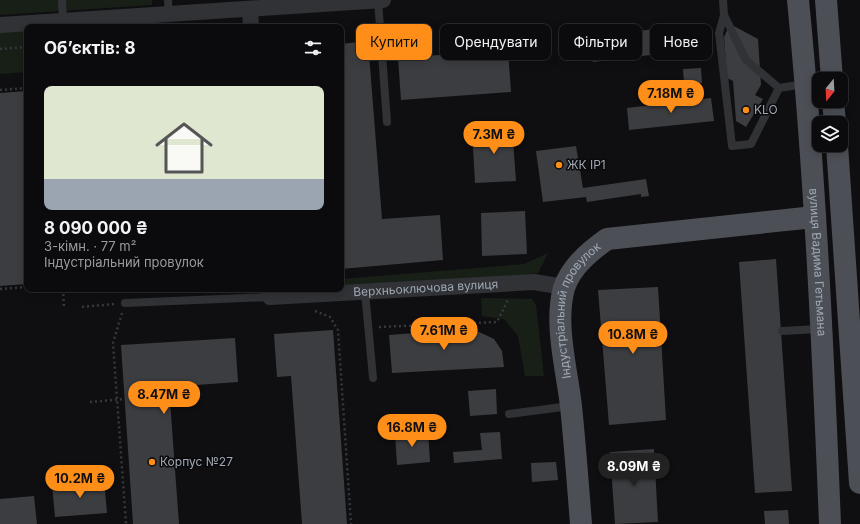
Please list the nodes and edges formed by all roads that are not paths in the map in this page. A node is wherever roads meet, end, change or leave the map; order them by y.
1 (62, 0) edge
2 (375, 0) edge
3 (722, 0) edge
4 (798, 0) edge
5 (826, 0) edge
6 (168, 8) edge
7 (250, 10) junction
8 (724, 15) junction
9 (63, 21) junction
10 (251, 24) edge
11 (0, 25) edge
12 (831, 72) edge
13 (806, 83) junction
14 (779, 88) junction
15 (387, 122) dead end
16 (837, 152) edge
17 (814, 217) junction
18 (564, 287) junction
19 (365, 292) junction
20 (270, 293) edge
21 (125, 303) road end
22 (821, 329) junction
23 (782, 331) dead end
24 (373, 378) dead end
25 (571, 405) junction
26 (509, 414) dead end
27 (860, 483) edge
28 (581, 524) edge
29 (830, 524) edge

1 - 9 lane
2 - 7 street
2 - 15 lane
3 - 8 lane
4 - 13 main road, вулиця Вадима Гетьмана
5 - 12 main road
6 - 7 street
6 - 9 street
7 - 10 street
8 - 14 lane
8 - 14 lane
9 - 11 street
13 - 14 lane
13 - 17 main road, вулиця Вадима Гетьмана
16 - 27 main road
17 - 18 main road, Індустріальний провулок
17 - 22 main road, вулиця Вадима Гетьмана
18 - 19 street, Верхньоключова вулиця
18 - 25 main road, Індустріальний провулок
19 - 20 street, Верхньоключова вулиця
19 - 24 lane
20 - 21 lane
22 - 23 lane
22 - 29 main road, вулиця Вадима Гетьмана
25 - 26 lane
25 - 28 main road, Індустріальний провулок

